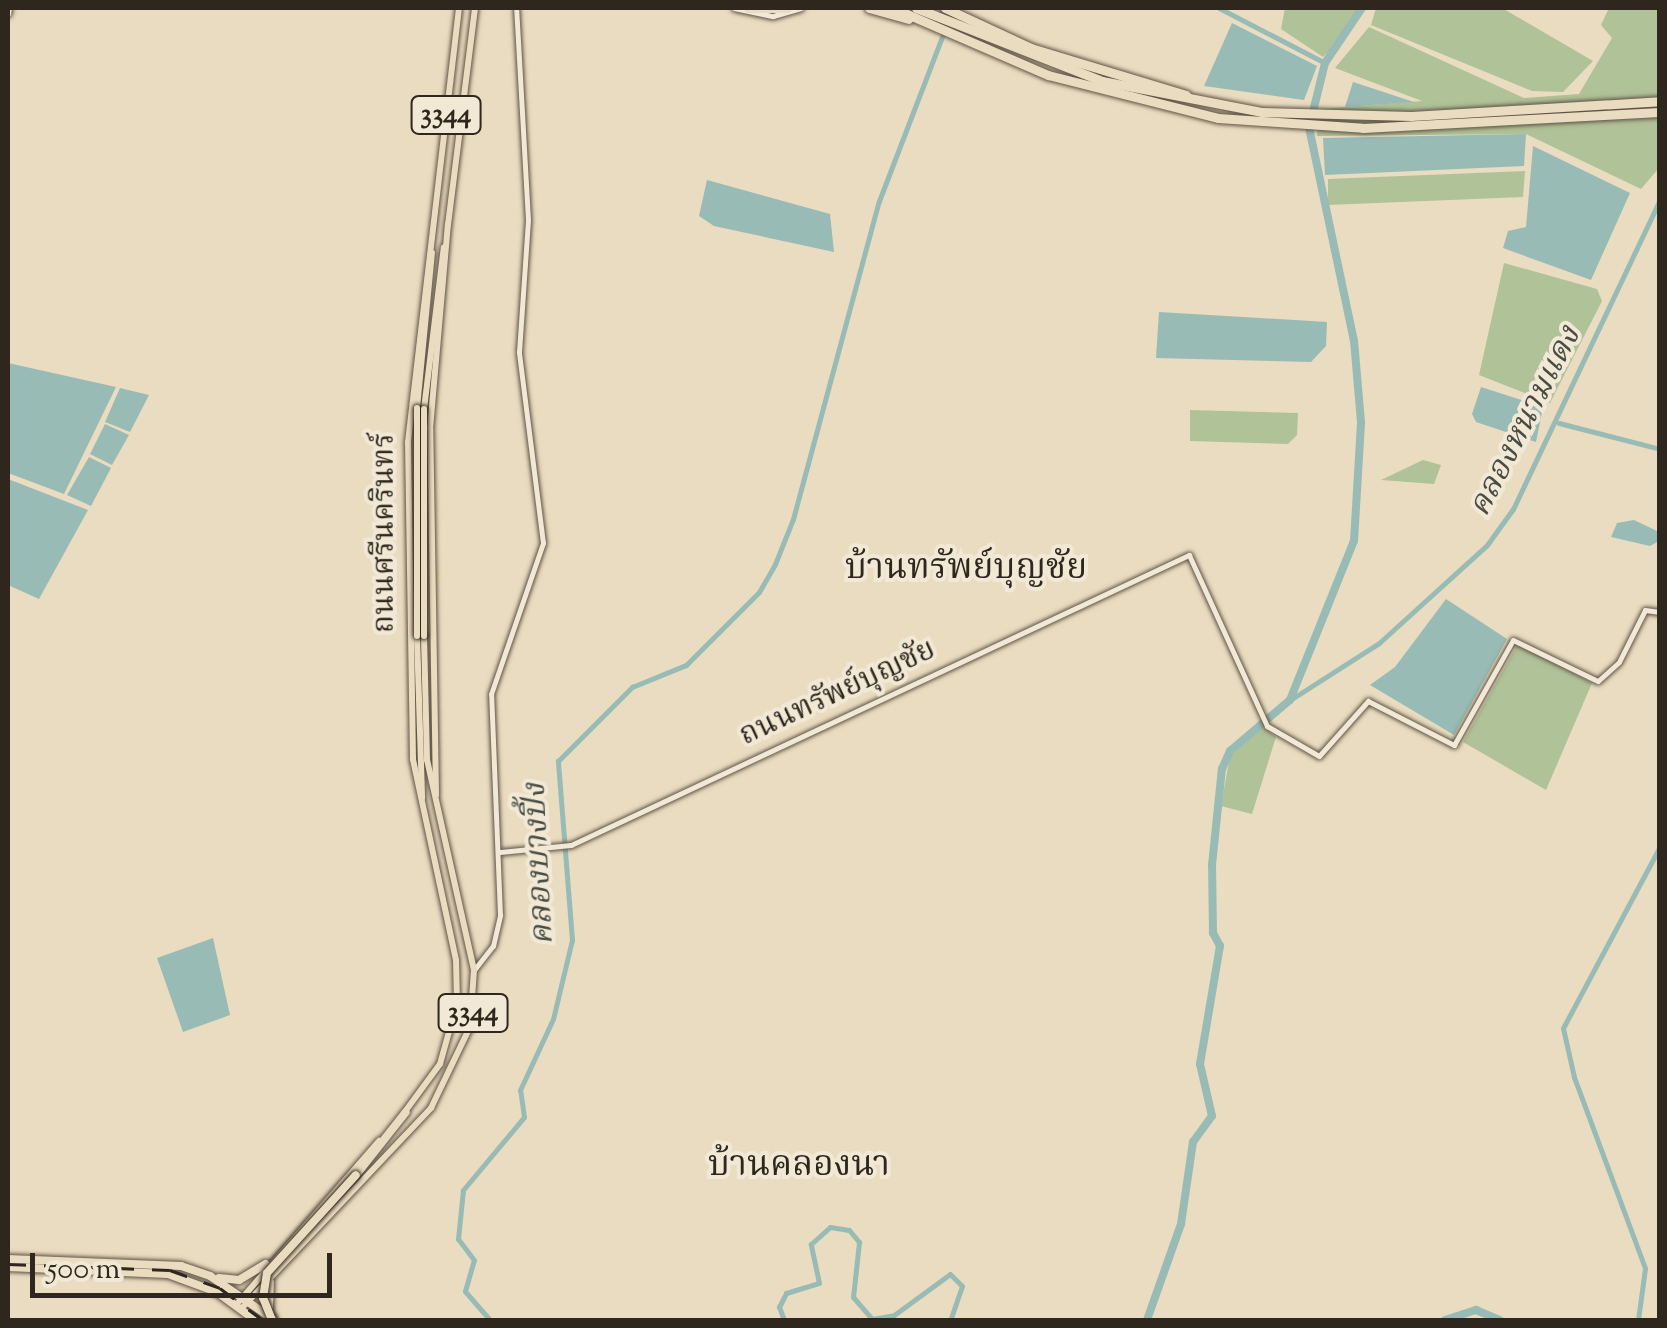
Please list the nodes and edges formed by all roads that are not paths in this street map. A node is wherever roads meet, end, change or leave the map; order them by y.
1 (459, 8) edge
2 (475, 8) edge
3 (516, 8) edge
4 (734, 8) edge
5 (748, 8) edge
6 (787, 8) edge
7 (801, 8) edge
8 (868, 8) edge
9 (893, 8) edge
10 (916, 8) edge
11 (945, 8) edge
12 (917, 20) junction
13 (1660, 102) edge
14 (1220, 106) junction
15 (1660, 112) edge
16 (433, 222) junction
17 (448, 224) junction
18 (420, 409) junction
19 (430, 497) junction
20 (408, 498) junction
21 (430, 553) junction
22 (408, 554) junction
23 (1660, 612) edge
24 (420, 636) junction
25 (444, 841) junction
26 (429, 844) junction
27 (500, 852) junction
28 (474, 970) junction
29 (406, 1112) junction
30 (278, 1250) junction
31 (8, 1259) edge
32 (288, 1262) junction
33 (266, 1264) junction
34 (8, 1267) edge
35 (210, 1276) junction
36 (270, 1282) junction
37 (203, 1286) junction
38 (240, 1294) junction
39 (251, 1302) junction
40 (238, 1307) junction
41 (268, 1320) edge

1 - 16 main road, ถนนศรีนครินทร์ / 3344
2 - 17 main road, ถนนศรีนครินทร์ / 3344
3 - 27 street
4 - 7 street
5 - 6 highway
8 - 12 highway
9 - 12 highway
10 - 14 highway
11 - 14 highway
12 - 15 highway
13 - 14 highway
16 - 18 main road, ถนนศรีนครินทร์ / 3344
16 - 20 main road, ถนนศรีนครินทร์ / 3344
17 - 18 main road, ถนนศรีนครินทร์ / 3344
17 - 19 main road, ถนนศรีนครินทร์ / 3344
18 - 24 main road, ถนนศรีนครินทร์ / 3344, bridge
19 - 20 main road
19 - 21 main road, ถนนศรีนครินทร์ / 3344
20 - 22 main road, ถนนศรีนครินทร์ / 3344
21 - 22 main road
21 - 25 main road, ถนนศรีนครินทร์ / 3344
22 - 26 main road, ถนนศรีนครินทร์ / 3344
23 - 27 street, ถนนทรัพย์บุญชัย
24 - 25 main road, ถนนศรีนครินทร์ / 3344
24 - 26 main road, ถนนศรีนครินทร์ / 3344
25 - 28 main road, ถนนศรีนครินทร์ / 3344
26 - 29 main road, ถนนศรีนครินทร์ / 3344
27 - 28 street
28 - 32 main road, ถนนศรีนครินทร์ / 3344
29 - 30 main road, ถนนศรีนครินทร์ / 3344
29 - 41 highway, bridge
30 - 32 main road
30 - 33 main road, ถนนศรีนครินทร์ / 3344
31 - 35 highway
32 - 36 main road, ถนนศรีนครินทร์ / 3344
33 - 35 highway
33 - 38 main road, ถนนศรีนครินทร์ / 3344
34 - 37 highway
35 - 37 highway
35 - 38 highway
36 - 39 main road, ถนนศรีนครินทร์ / 3344
36 - 41 highway
37 - 40 highway
38 - 39 highway
38 - 40 main road, ถนนศรีนครินทร์ / 3344
39 - 40 main road, ถนนศรีนครินทร์ / 3344
39 - 41 highway
40 - 41 highway

